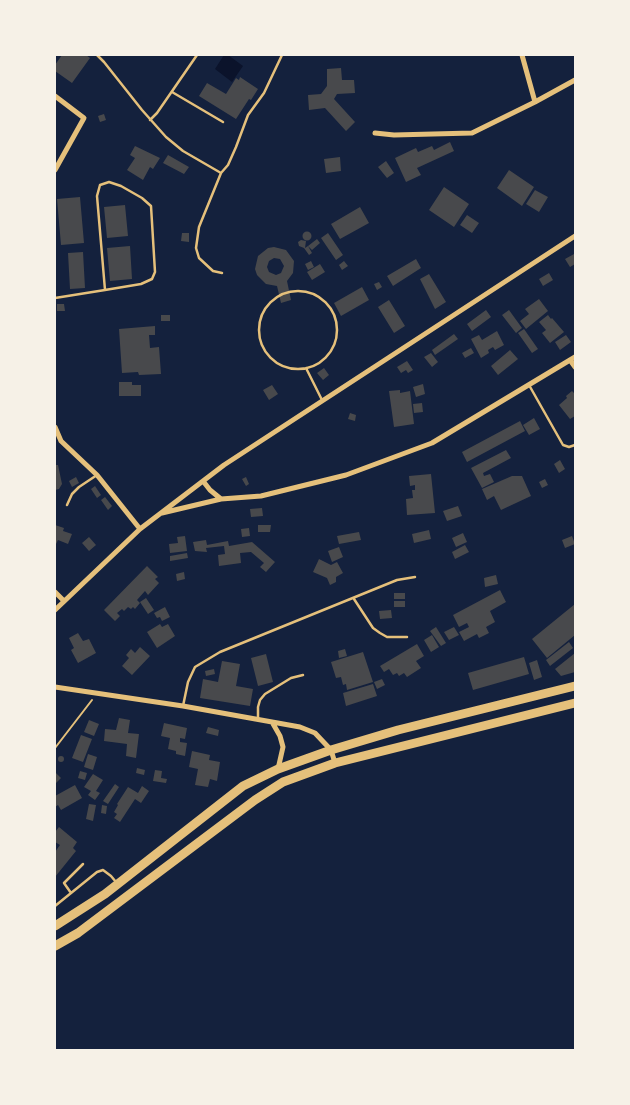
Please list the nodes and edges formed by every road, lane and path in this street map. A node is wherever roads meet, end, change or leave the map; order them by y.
1 (96, 55) edge
2 (197, 55) edge
3 (282, 55) edge
4 (522, 55) edge
5 (575, 80) edge
6 (172, 92) junction
7 (55, 96) edge
8 (535, 102) junction
9 (150, 120) junction
10 (223, 122) dead end
11 (375, 133) dead end
12 (55, 170) edge
13 (221, 173) junction
14 (575, 236) edge
15 (222, 273) dead end
16 (105, 290) junction
17 (55, 298) edge
18 (572, 359) edge
19 (575, 367) edge
20 (306, 368) junction
21 (529, 385) junction
22 (323, 402) junction
23 (55, 426) edge
24 (56, 435) edge
25 (575, 445) edge
26 (97, 475) junction
27 (203, 481) junction
28 (221, 499) junction
29 (67, 505) dead end
30 (160, 514) junction
31 (140, 529) junction
32 (415, 577) dead end
33 (55, 592) edge
34 (353, 599) junction
35 (64, 601) junction
36 (55, 610) edge
37 (407, 637) dead end
38 (302, 675) dead end
39 (55, 686) edge
40 (575, 686) edge
41 (98, 692) junction
42 (575, 703) edge
43 (183, 706) junction
44 (259, 719) junction
45 (272, 722) junction
46 (55, 748) edge
47 (331, 750) junction
48 (335, 763) junction
49 (278, 769) junction
50 (83, 864) dead end
51 (117, 884) junction
52 (71, 893) junction
53 (127, 896) junction
54 (55, 906) edge
55 (55, 926) edge
56 (55, 946) edge

1 - 9 lane
2 - 6 lane
3 - 13 lane
4 - 8 street
5 - 8 street
6 - 9 lane
6 - 10 lane
7 - 12 street
8 - 11 street
9 - 13 lane
13 - 15 lane
14 - 22 street
16 - 16 lane
16 - 17 lane
18 - 19 street
18 - 21 street
20 - 20 lane
20 - 22 lane
21 - 25 lane
21 - 28 street
22 - 27 street
23 - 24 street
24 - 26 street
26 - 29 lane
26 - 31 street
27 - 28 street
27 - 30 street
28 - 30 street
30 - 31 street
31 - 35 street
32 - 34 lane
33 - 35 street
34 - 37 lane
34 - 43 lane
35 - 36 street
38 - 44 lane
39 - 41 street
40 - 47 highway
41 - 43 street
41 - 46 path
42 - 48 highway
43 - 44 street
44 - 45 street
45 - 47 street
45 - 49 street
47 - 48 street
47 - 49 highway
48 - 53 highway
49 - 51 highway
50 - 52 lane
51 - 52 lane
51 - 53 lane
51 - 55 highway
52 - 54 lane
53 - 56 highway

